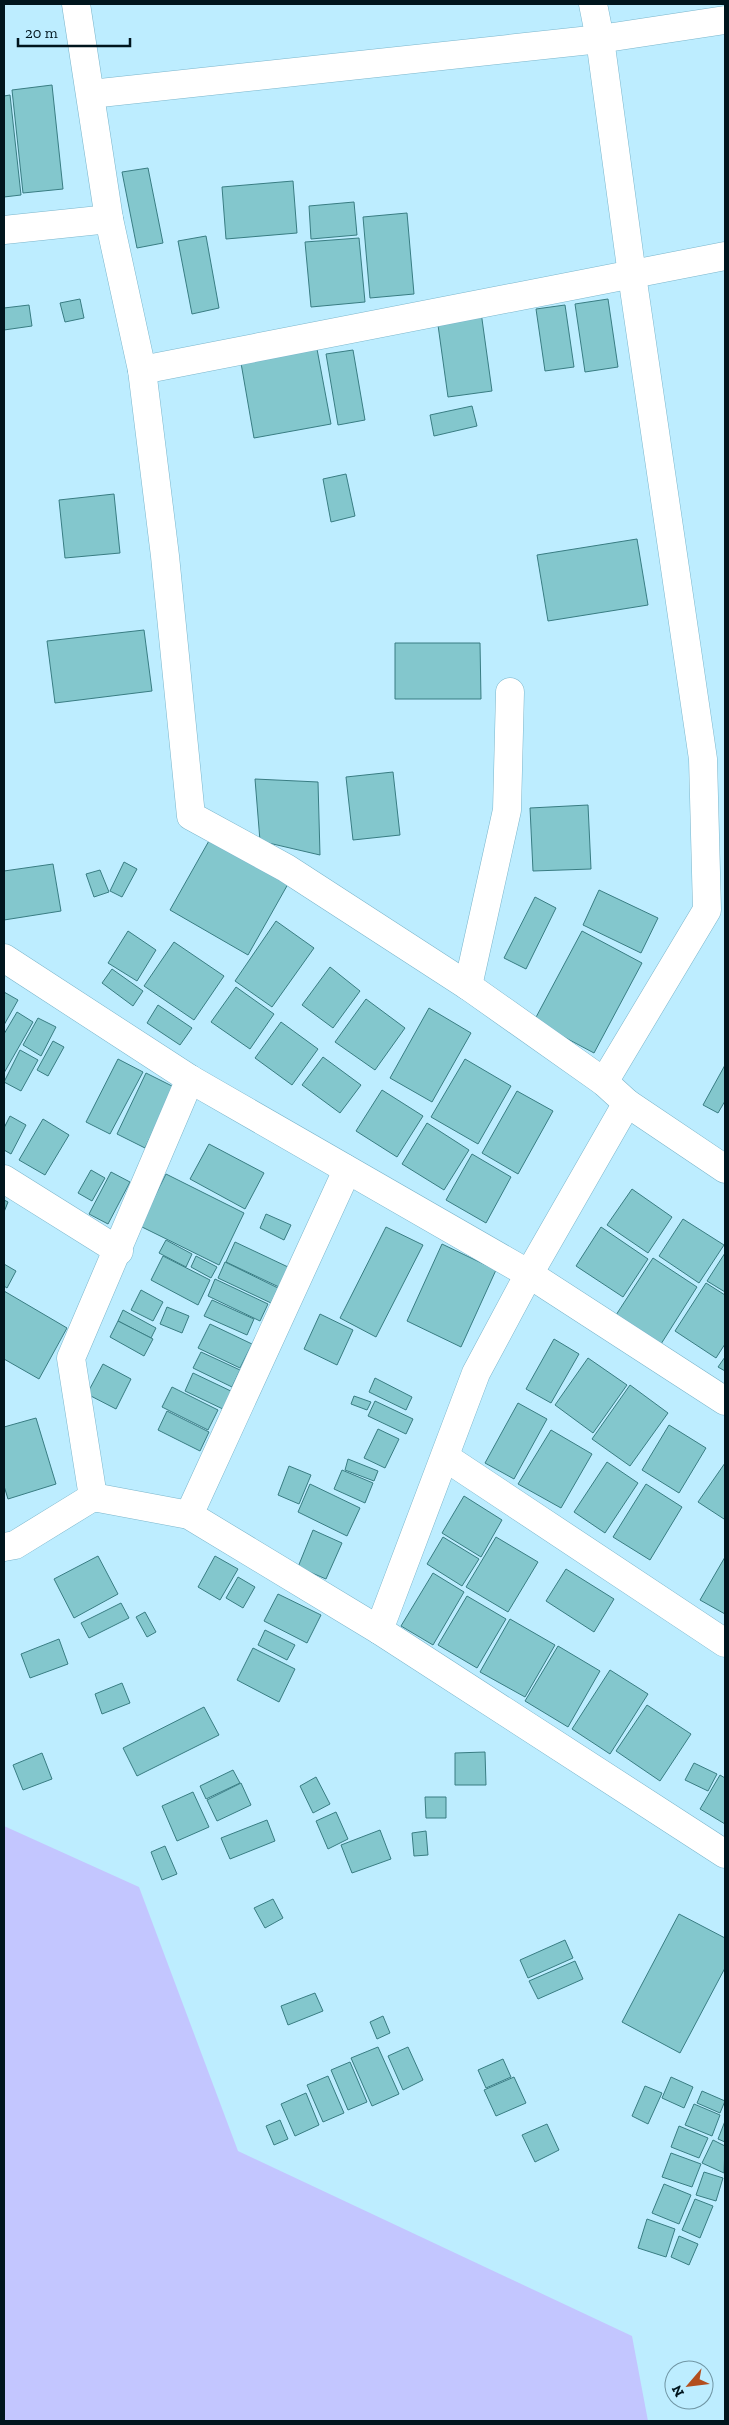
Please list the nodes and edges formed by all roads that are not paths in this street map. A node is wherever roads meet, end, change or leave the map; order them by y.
1 (76, 4) edge
2 (592, 4) edge
3 (725, 20) edge
4 (600, 39) junction
5 (91, 94) junction
6 (109, 219) junction
7 (4, 230) edge
8 (725, 256) edge
9 (632, 275) junction
10 (142, 370) junction
11 (510, 692) dead end
12 (714, 759) edge
13 (716, 915) edge
14 (4, 958) edge
15 (468, 986) junction
16 (190, 1079) junction
17 (604, 1082) junction
18 (626, 1104) junction
19 (344, 1168) junction
20 (725, 1169) edge
21 (4, 1179) edge
22 (119, 1251) junction
23 (529, 1274) junction
24 (725, 1401) edge
25 (445, 1457) junction
26 (93, 1497) junction
27 (189, 1515) junction
28 (4, 1547) edge
29 (379, 1630) junction
30 (725, 1643) edge
31 (725, 1854) edge

1 - 5 street
2 - 4 street
3 - 4 street
4 - 5 street
4 - 9 street
5 - 6 street
6 - 7 street
6 - 10 street
8 - 9 street
9 - 10 street
9 - 12 street
10 - 15 street
11 - 15 street
12 - 13 street
13 - 17 street
14 - 16 street
15 - 17 street
16 - 19 street
16 - 22 street
17 - 18 street
18 - 20 street
18 - 23 street
19 - 23 street
19 - 27 street
21 - 22 street
22 - 26 street
23 - 24 street
23 - 25 street
25 - 29 street
25 - 30 street
26 - 27 street
26 - 28 street
27 - 29 street
29 - 31 street

